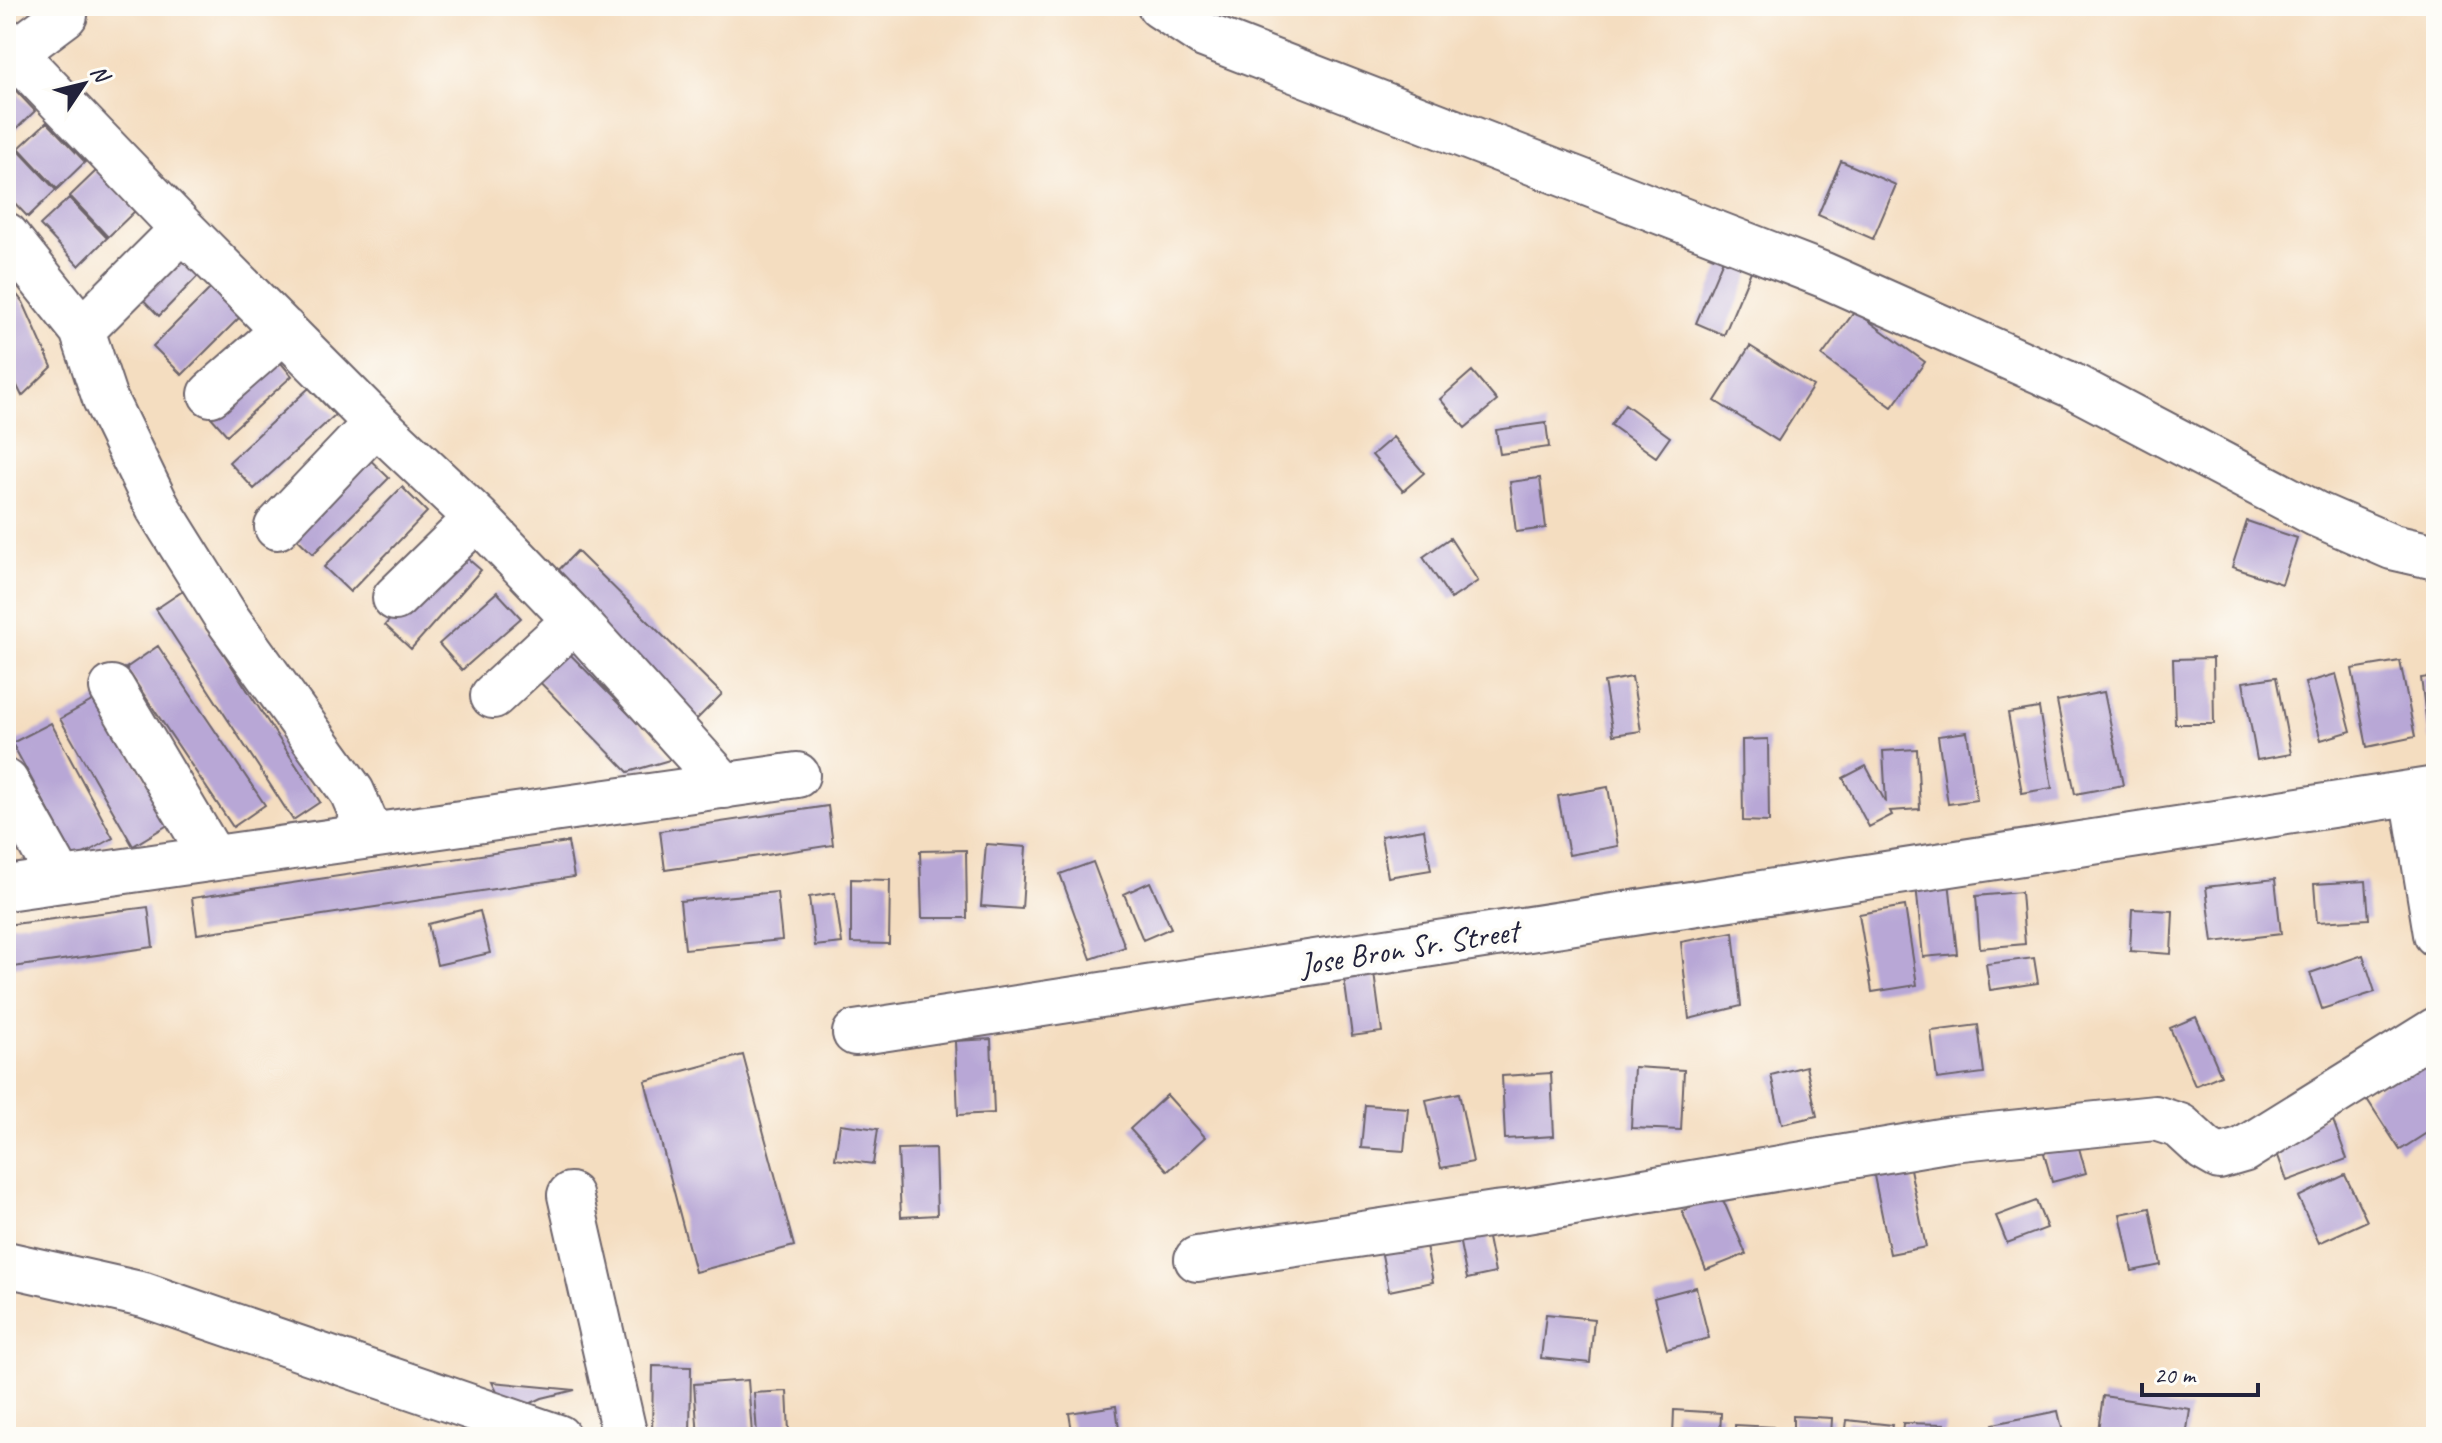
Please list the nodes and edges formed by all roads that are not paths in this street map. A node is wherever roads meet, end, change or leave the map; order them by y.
1 (1160, 6) edge
2 (65, 15) dead end
3 (10, 56) edge
4 (183, 229) junction
5 (6, 235) edge
6 (82, 330) junction
7 (284, 330) junction
8 (211, 394) dead end
9 (376, 423) junction
10 (477, 518) junction
11 (277, 527) dead end
12 (2436, 557) edge
13 (395, 598) dead end
14 (575, 620) junction
15 (112, 688) dead end
16 (493, 696) dead end
17 (797, 775) dead end
18 (6, 782) edge
19 (725, 786) junction
20 (2425, 791) edge
21 (371, 836) junction
22 (213, 858) junction
23 (61, 880) junction
24 (6, 888) edge
25 (2436, 934) edge
26 (2436, 1030) edge
27 (855, 1033) dead end
28 (570, 1195) dead end
29 (1197, 1259) dead end
30 (6, 1264) edge
31 (619, 1435) edge
32 (558, 1437) edge

1 - 12 street
2 - 3 street
3 - 4 street
4 - 6 street
4 - 7 street
5 - 6 street
6 - 21 street
7 - 8 street
7 - 9 street
9 - 10 street
9 - 11 street
10 - 13 street
10 - 14 street
14 - 16 street
14 - 19 street
15 - 22 street
17 - 19 street
18 - 23 street
19 - 21 street
20 - 25 street
20 - 27 street, Jose Bron Sr. Street
21 - 22 street
22 - 23 street
23 - 24 street
26 - 29 street
28 - 31 street
30 - 32 street

